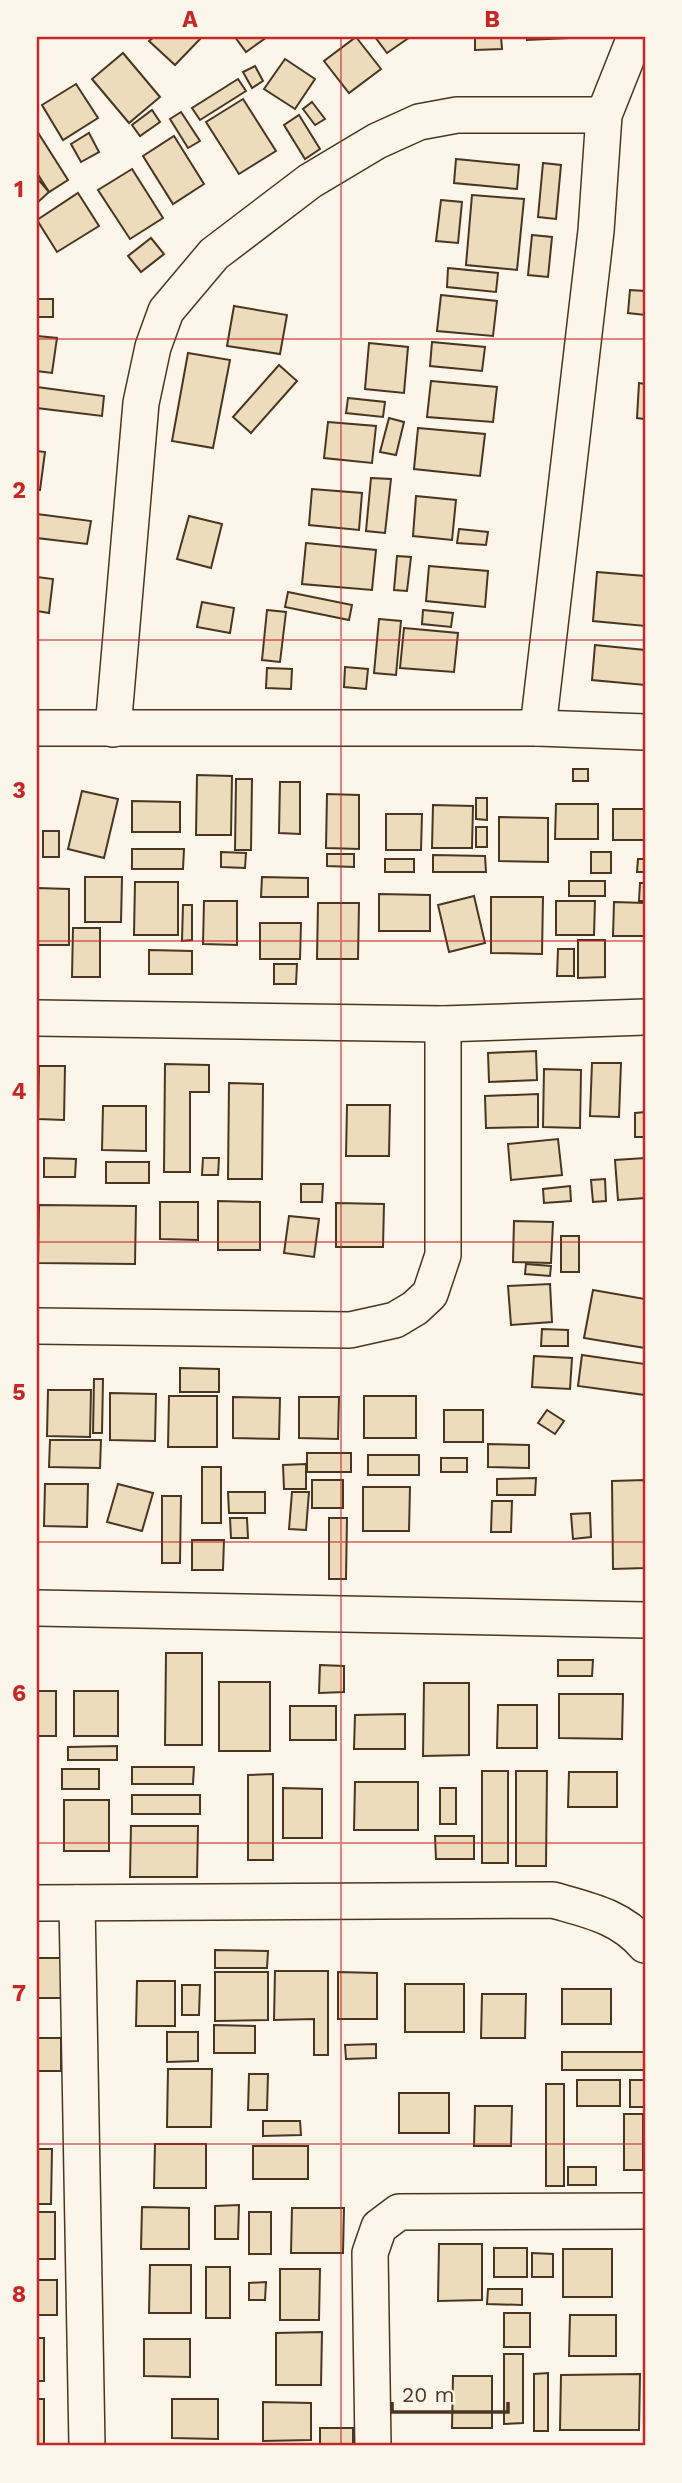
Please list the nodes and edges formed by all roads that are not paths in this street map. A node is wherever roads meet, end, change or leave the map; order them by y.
1 (635, 37) edge
2 (604, 115) junction
3 (37, 728) edge
4 (538, 728) junction
5 (113, 729) junction
6 (645, 732) edge
7 (645, 1017) edge
8 (37, 1018) edge
9 (443, 1024) junction
10 (37, 1326) edge
11 (37, 1608) edge
12 (645, 1620) edge
13 (37, 1903) edge
14 (77, 1903) junction
15 (645, 1945) edge
16 (645, 2211) edge
17 (87, 2446) edge
18 (373, 2446) edge

1 - 2 street
2 - 4 street
2 - 5 street
3 - 5 street
4 - 5 street
4 - 6 street
7 - 9 street
8 - 9 street
9 - 10 street
11 - 12 street
13 - 14 street
14 - 15 street
14 - 17 street
16 - 18 street

